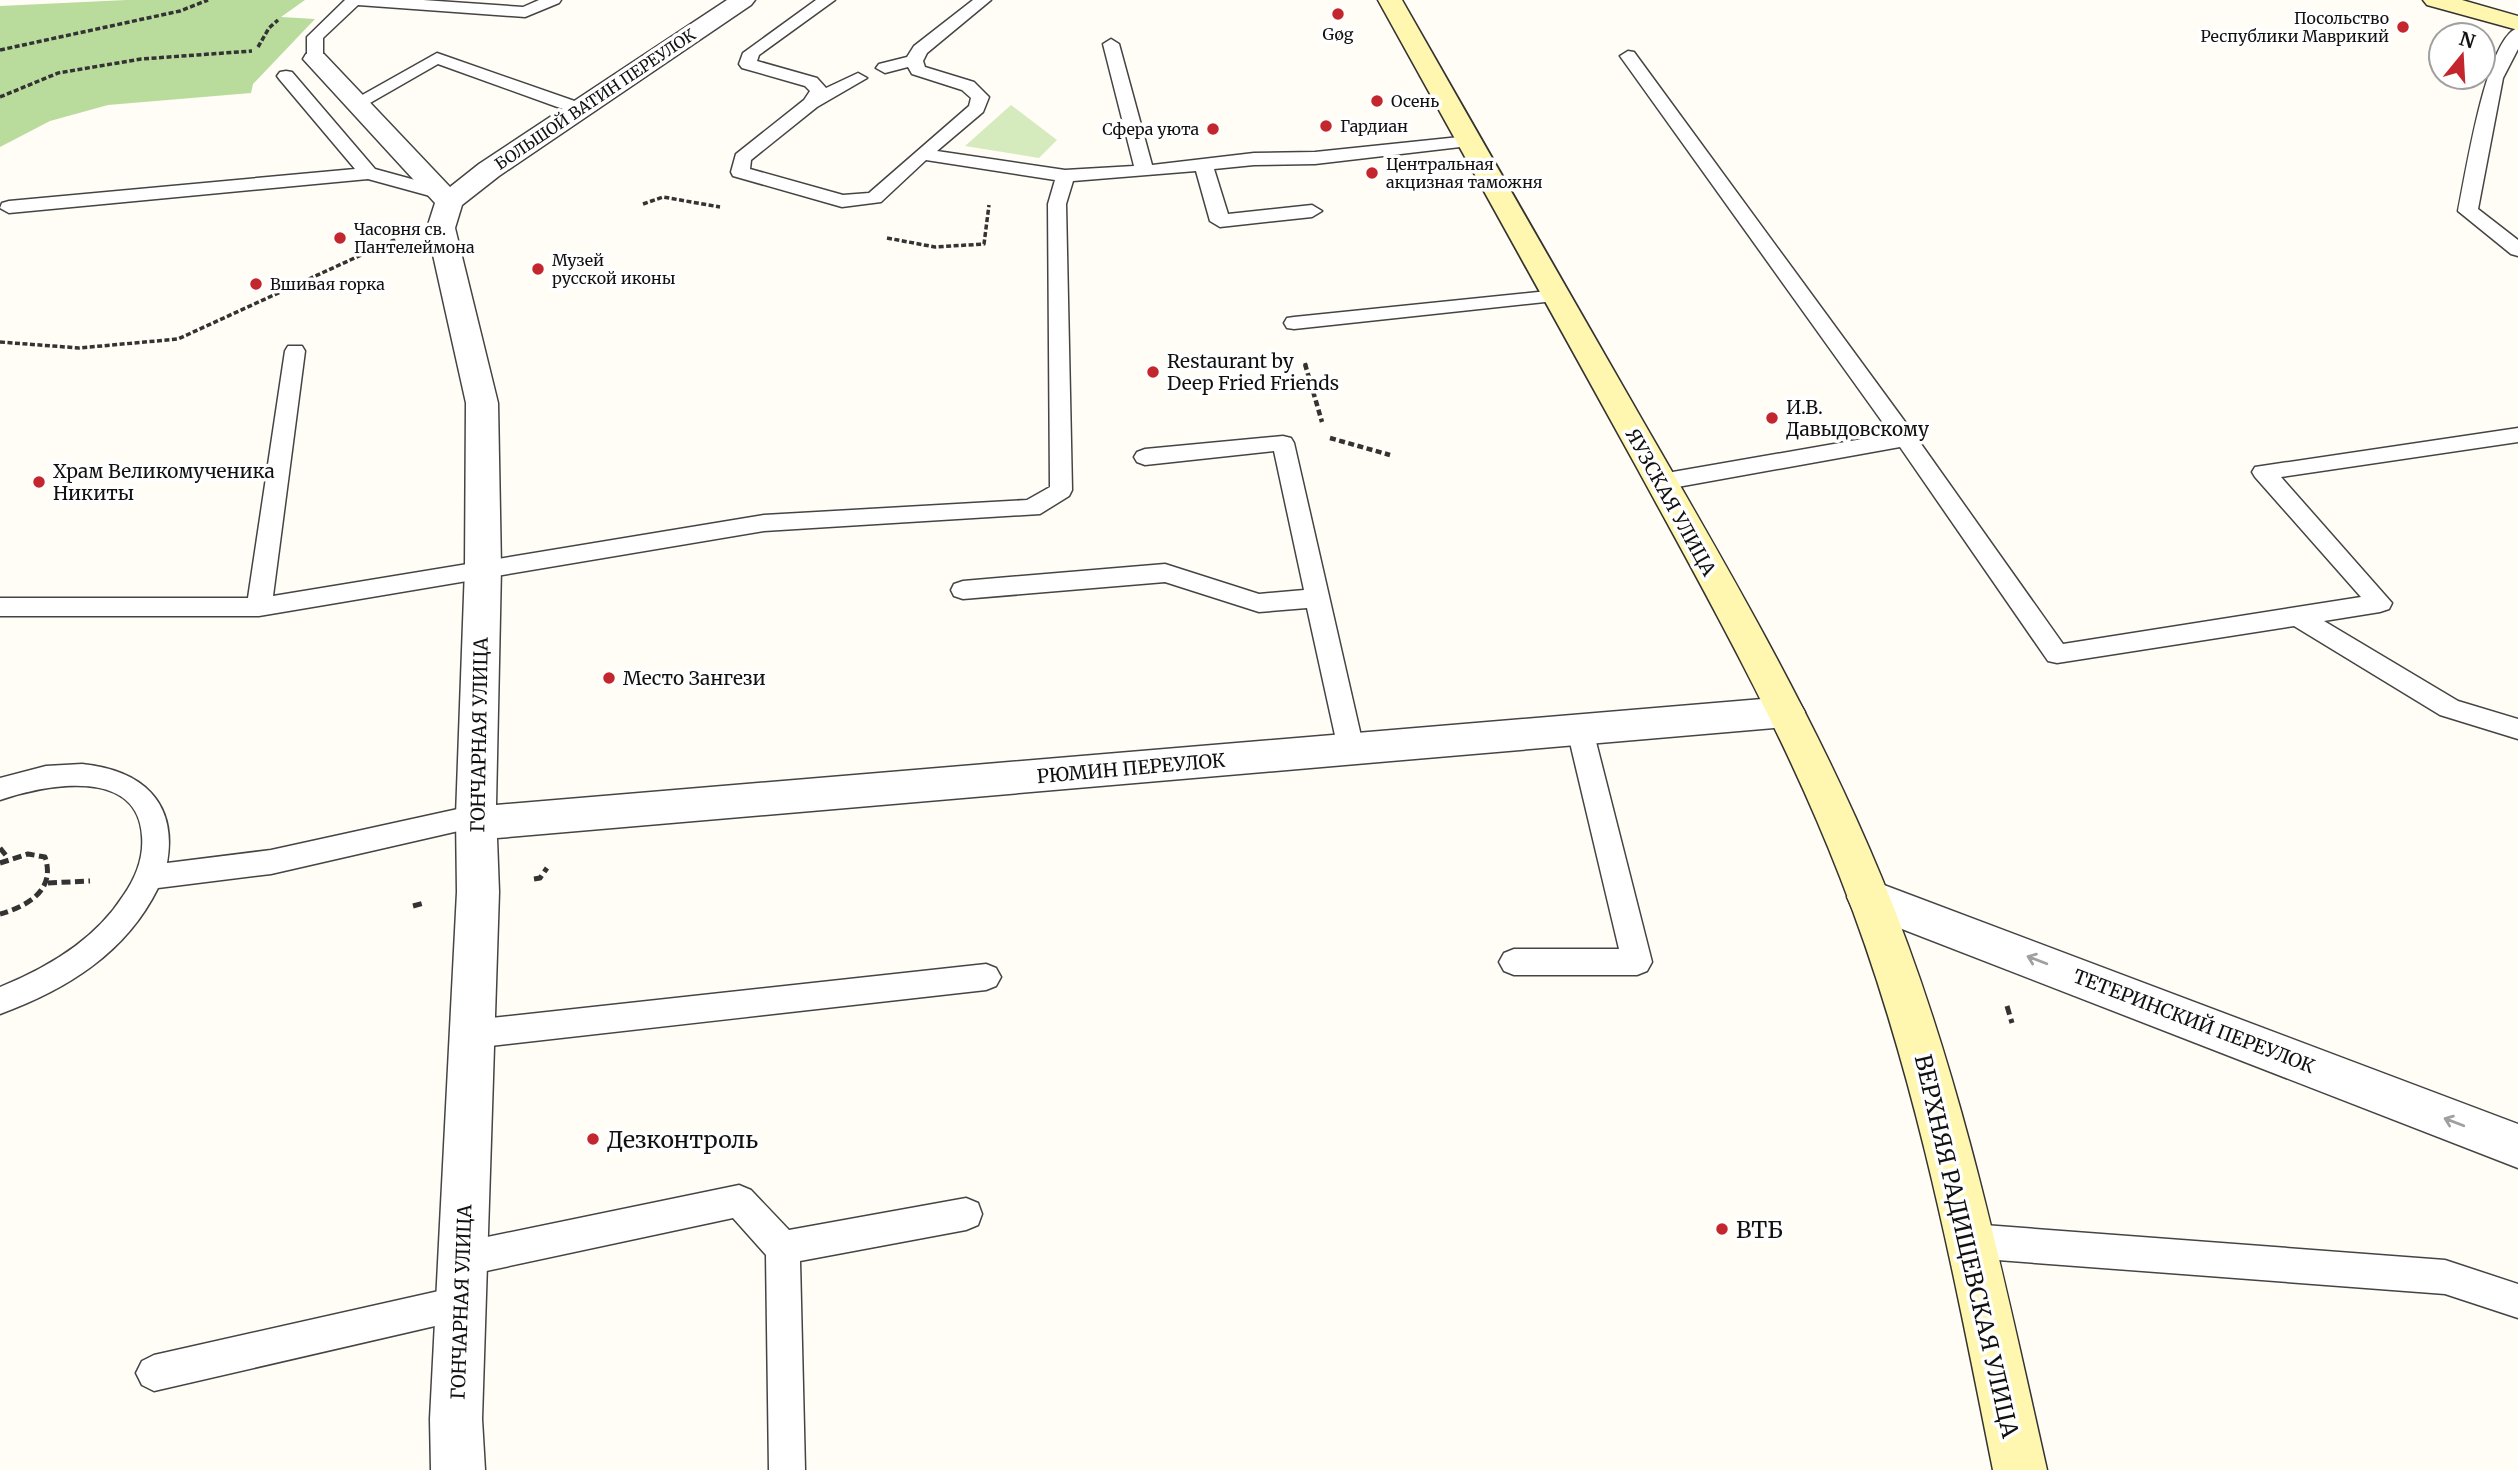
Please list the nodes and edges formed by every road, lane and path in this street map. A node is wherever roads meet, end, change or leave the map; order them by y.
1 (208, 0) edge
2 (354, 0) edge
3 (553, 0) edge
4 (743, 0) edge
5 (827, 0) edge
6 (983, 0) edge
7 (1390, 0) edge
8 (2435, 0) edge
9 (2482, 6) edge
10 (2518, 23) edge
11 (2518, 33) edge
12 (1111, 44) dead end
13 (0, 50) edge
14 (1628, 56) dead end
15 (306, 61) junction
16 (914, 61) junction
17 (885, 68) dead end
18 (858, 78) dead end
19 (0, 97) edge
20 (357, 103) junction
21 (811, 103) junction
22 (580, 109) junction
23 (1469, 141) junction
24 (922, 155) junction
25 (1203, 164) junction
26 (1144, 171) junction
27 (369, 173) junction
28 (1065, 176) junction
29 (445, 197) junction
30 (663, 197) dead end
31 (643, 204) dead end
32 (9, 207) dead end
33 (1312, 211) dead end
34 (403, 237) dead end
35 (2518, 250) edge
36 (1557, 296) junction
37 (1294, 323) joint
38 (0, 342) edge
39 (295, 351) dead end
40 (1323, 425) dead end
41 (2518, 435) edge
42 (1327, 438) dead end
43 (1906, 439) junction
44 (1390, 455) dead end
45 (1145, 457) dead end
46 (1661, 482) junction
47 (483, 568) junction
48 (963, 590) dead end
49 (1317, 598) junction
50 (0, 607) edge
51 (259, 607) junction
52 (2297, 616) junction
53 (1786, 712) junction
54 (2518, 729) edge
55 (1580, 730) junction
56 (1351, 749) junction
57 (0, 789) edge
58 (477, 819) junction
59 (0, 848) edge
60 (8, 858) junction
61 (0, 863) edge
62 (150, 877) junction
63 (1868, 897) junction
64 (0, 914) edge
65 (1514, 962) dead end
66 (986, 977) dead end
67 (0, 1001) edge
68 (1913, 1023) joint
69 (473, 1034) junction
70 (2518, 1146) edge
71 (966, 1214) dead end
72 (1971, 1241) junction
73 (782, 1248) junction
74 (463, 1259) junction
75 (2518, 1301) edge
76 (461, 1303) junction
77 (153, 1373) dead end
78 (458, 1470) edge
79 (787, 1470) edge
80 (2020, 1470) edge

1 - 13 path
2 - 3 lane
2 - 15 lane
4 - 22 street, БОЛЬШОЙ ВАТИН ПЕРЕУЛОК
5 - 21 lane
6 - 16 lane
7 - 23 main road, ЯУЗСКАЯ УЛИЦА
8 - 9 main road
9 - 10 main road
11 - 35 lane
12 - 26 lane
14 - 43 lane
15 - 19 path
15 - 20 street
15 - 27 lane
16 - 17 lane
16 - 24 lane
18 - 21 lane
20 - 22 lane
20 - 29 street
21 - 24 lane
22 - 29 street, БОЛЬШОЙ ВАТИН ПЕРЕУЛОК
23 - 25 lane
23 - 36 main road, ЯУЗСКАЯ УЛИЦА
24 - 28 lane
25 - 26 lane
25 - 33 lane
26 - 28 lane
27 - 29 lane
27 - 32 lane
28 - 47 lane
29 - 47 street, ГОНЧАРНАЯ УЛИЦА
30 - 31 path
34 - 38 path
36 - 37 lane
36 - 46 main road, ЯУЗСКАЯ УЛИЦА
37 - 40 path
39 - 51 lane
41 - 52 lane
42 - 44 path
43 - 46 lane
43 - 52 lane
45 - 49 lane
46 - 53 main road, ЯУЗСКАЯ УЛИЦА
47 - 51 lane
47 - 58 street, ГОНЧАРНАЯ УЛИЦА
48 - 49 lane
49 - 56 lane
50 - 51 lane
52 - 54 lane
53 - 55 street, РЮМИН ПЕРЕУЛОК
53 - 63 main road, ЯУЗСКАЯ УЛИЦА
55 - 56 street, РЮМИН ПЕРЕУЛОК
55 - 65 lane
56 - 58 street, РЮМИН ПЕРЕУЛОК
57 - 62 lane
58 - 62 lane
58 - 69 street, ГОНЧАРНАЯ УЛИЦА
59 - 60 path
60 - 61 path
60 - 64 path
62 - 67 lane
63 - 68 main road, ЯУЗСКАЯ УЛИЦА
70 -> 63 street, ТЕТЕРИНСКИЙ ПЕРЕУЛОК
66 - 69 lane
68 - 72 main road, ВЕРХНЯЯ РАДИЩЕВСКАЯ УЛИЦА
69 - 74 street, ГОНЧАРНАЯ УЛИЦА
71 - 73 lane
72 - 75 lane
72 - 80 main road, ВЕРХНЯЯ РАДИЩЕВСКАЯ УЛИЦА
73 - 74 lane
73 - 79 lane
74 - 76 street, ГОНЧАРНАЯ УЛИЦА
76 - 77 lane
76 - 78 street, ГОНЧАРНАЯ УЛИЦА

